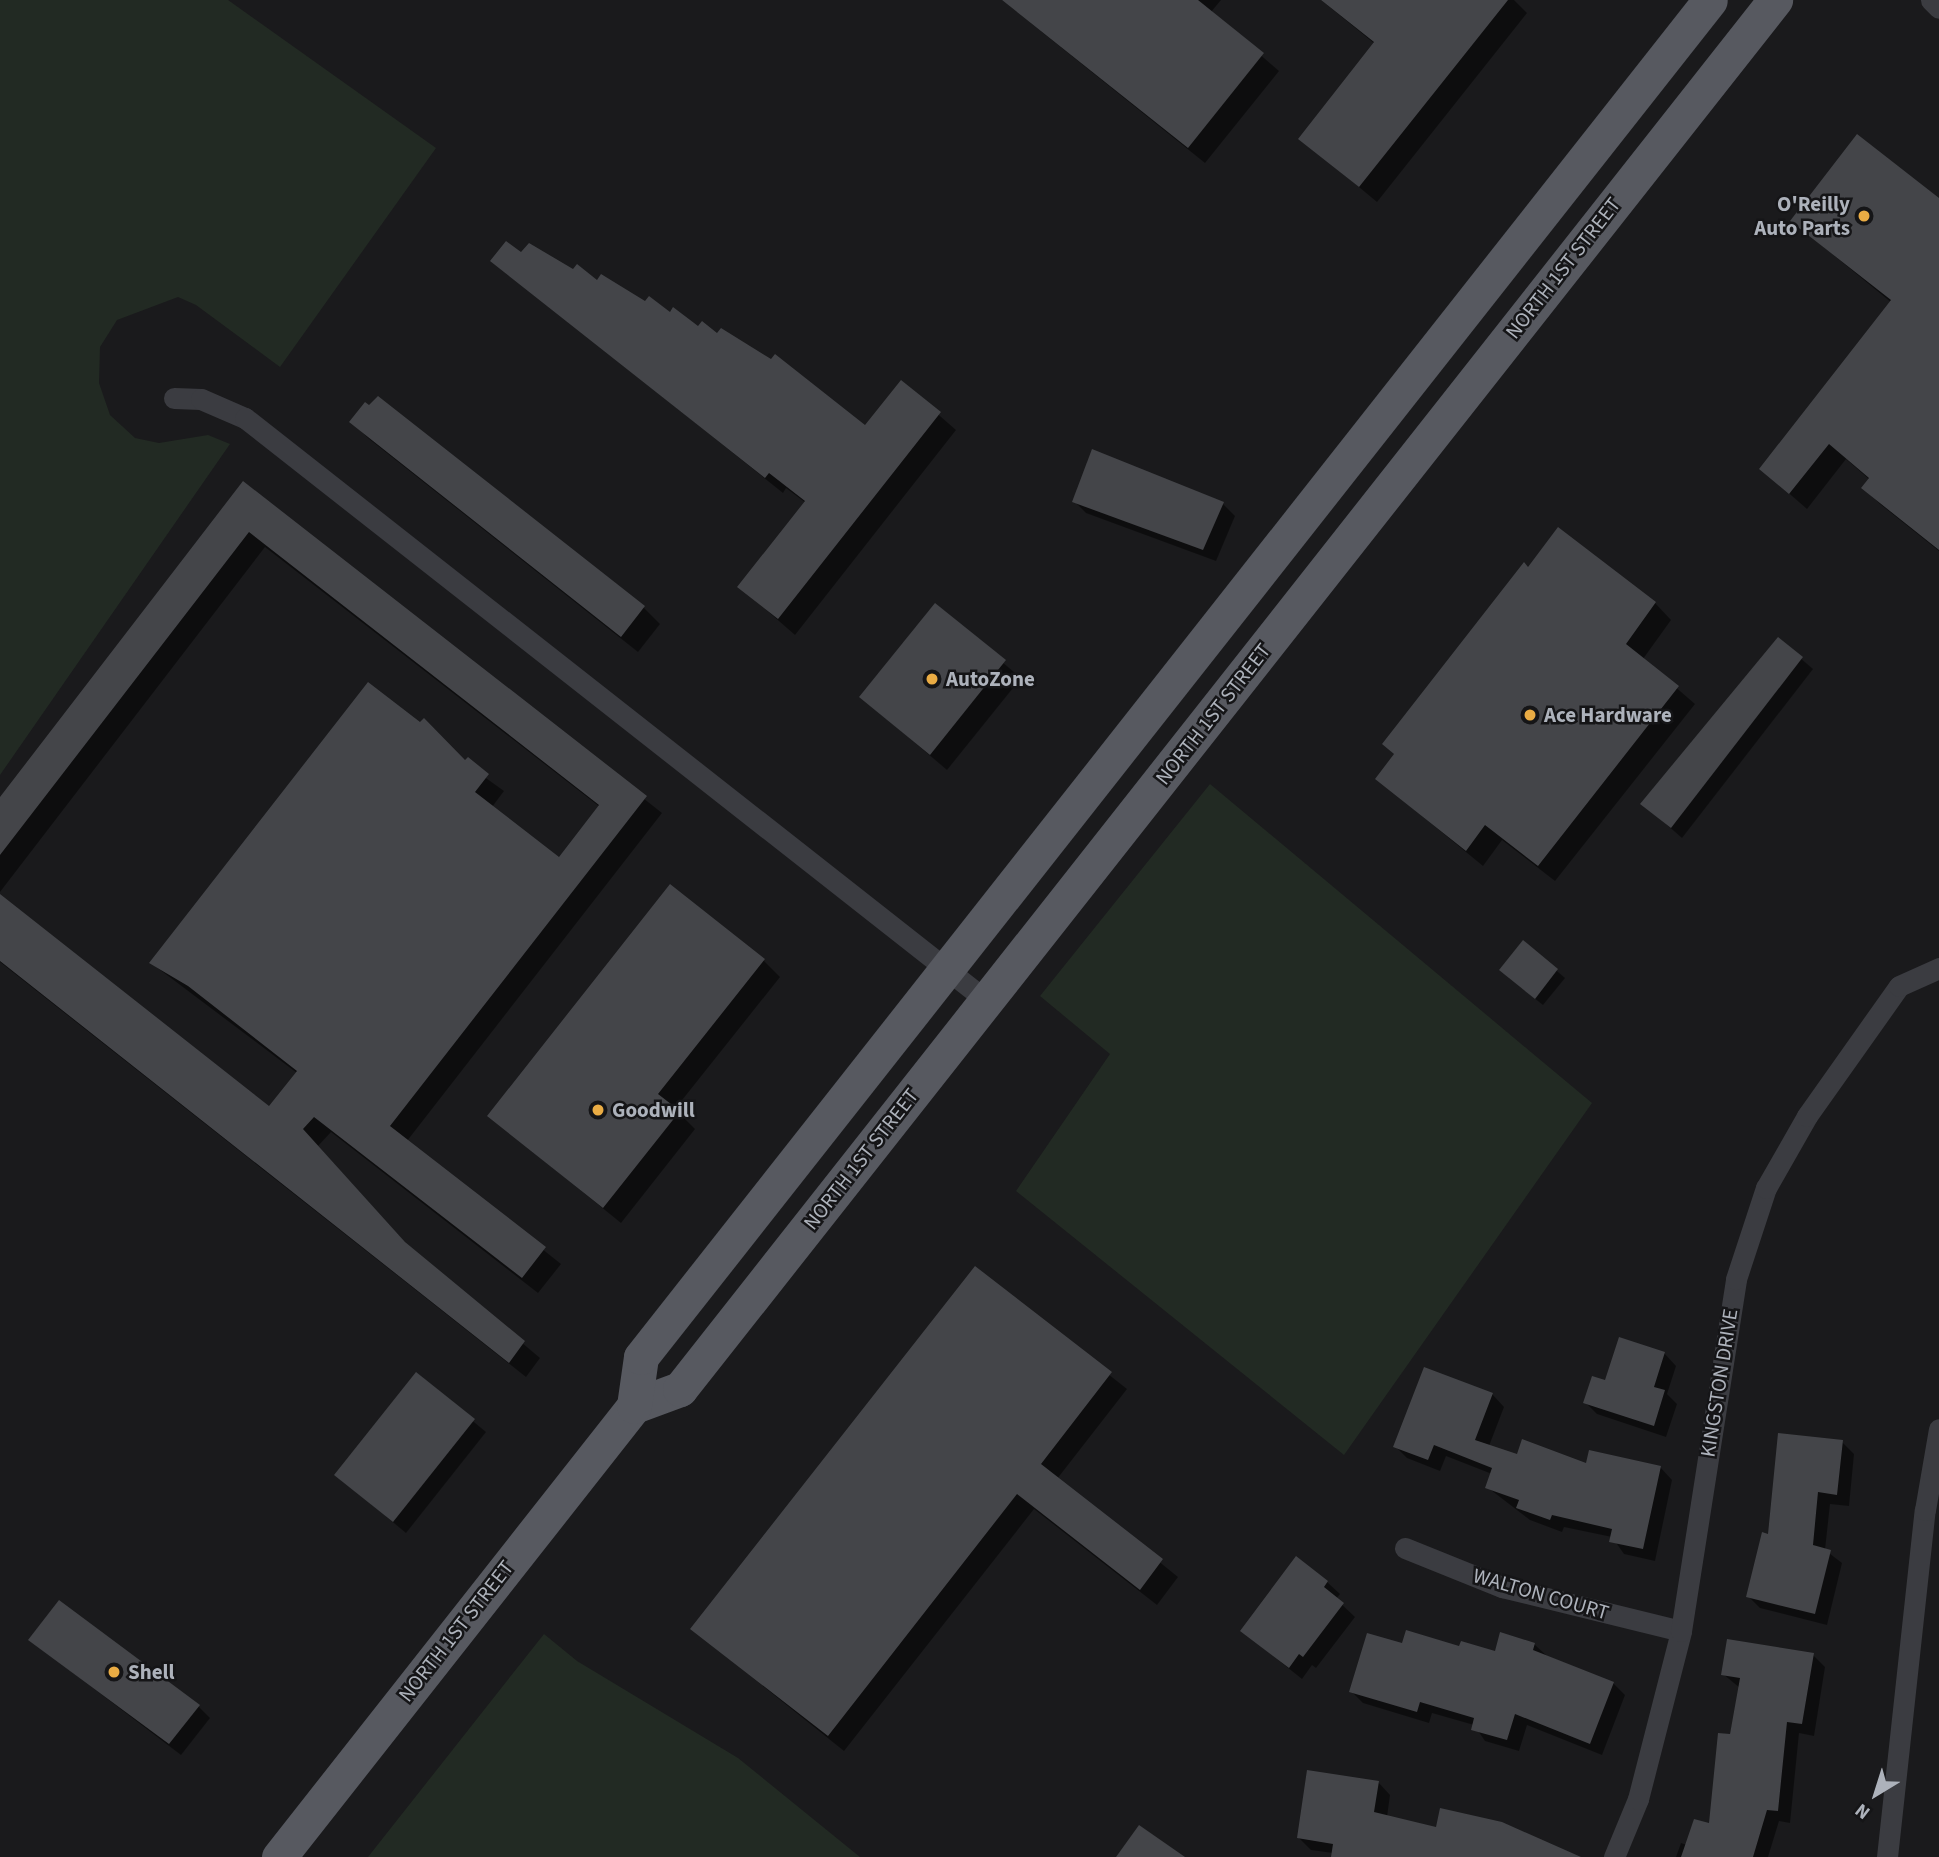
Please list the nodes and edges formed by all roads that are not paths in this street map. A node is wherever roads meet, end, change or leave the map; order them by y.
1 (1710, 0) edge
2 (1775, 0) edge
3 (1931, 0) edge
4 (1939, 8) edge
5 (174, 398) dead end
6 (1939, 968) edge
7 (947, 970) junction
8 (986, 1000) junction
9 (634, 1406) junction
10 (1939, 1429) edge
11 (1405, 1548) dead end
12 (1931, 1571) edge
13 (1681, 1631) junction
14 (279, 1857) edge
15 (1614, 1857) edge
16 (1886, 1857) edge

1 - 7 main road
2 - 8 main road, NORTH 1ST STREET
3 - 4 street
5 - 7 street
6 - 13 street, KINGSTON DRIVE
7 - 8 street
7 - 9 main road
8 - 9 main road, NORTH 1ST STREET
9 - 14 main road, NORTH 1ST STREET
10 - 12 street
11 - 13 street, WALTON COURT
12 - 16 street
13 - 15 street, KINGSTON DRIVE

